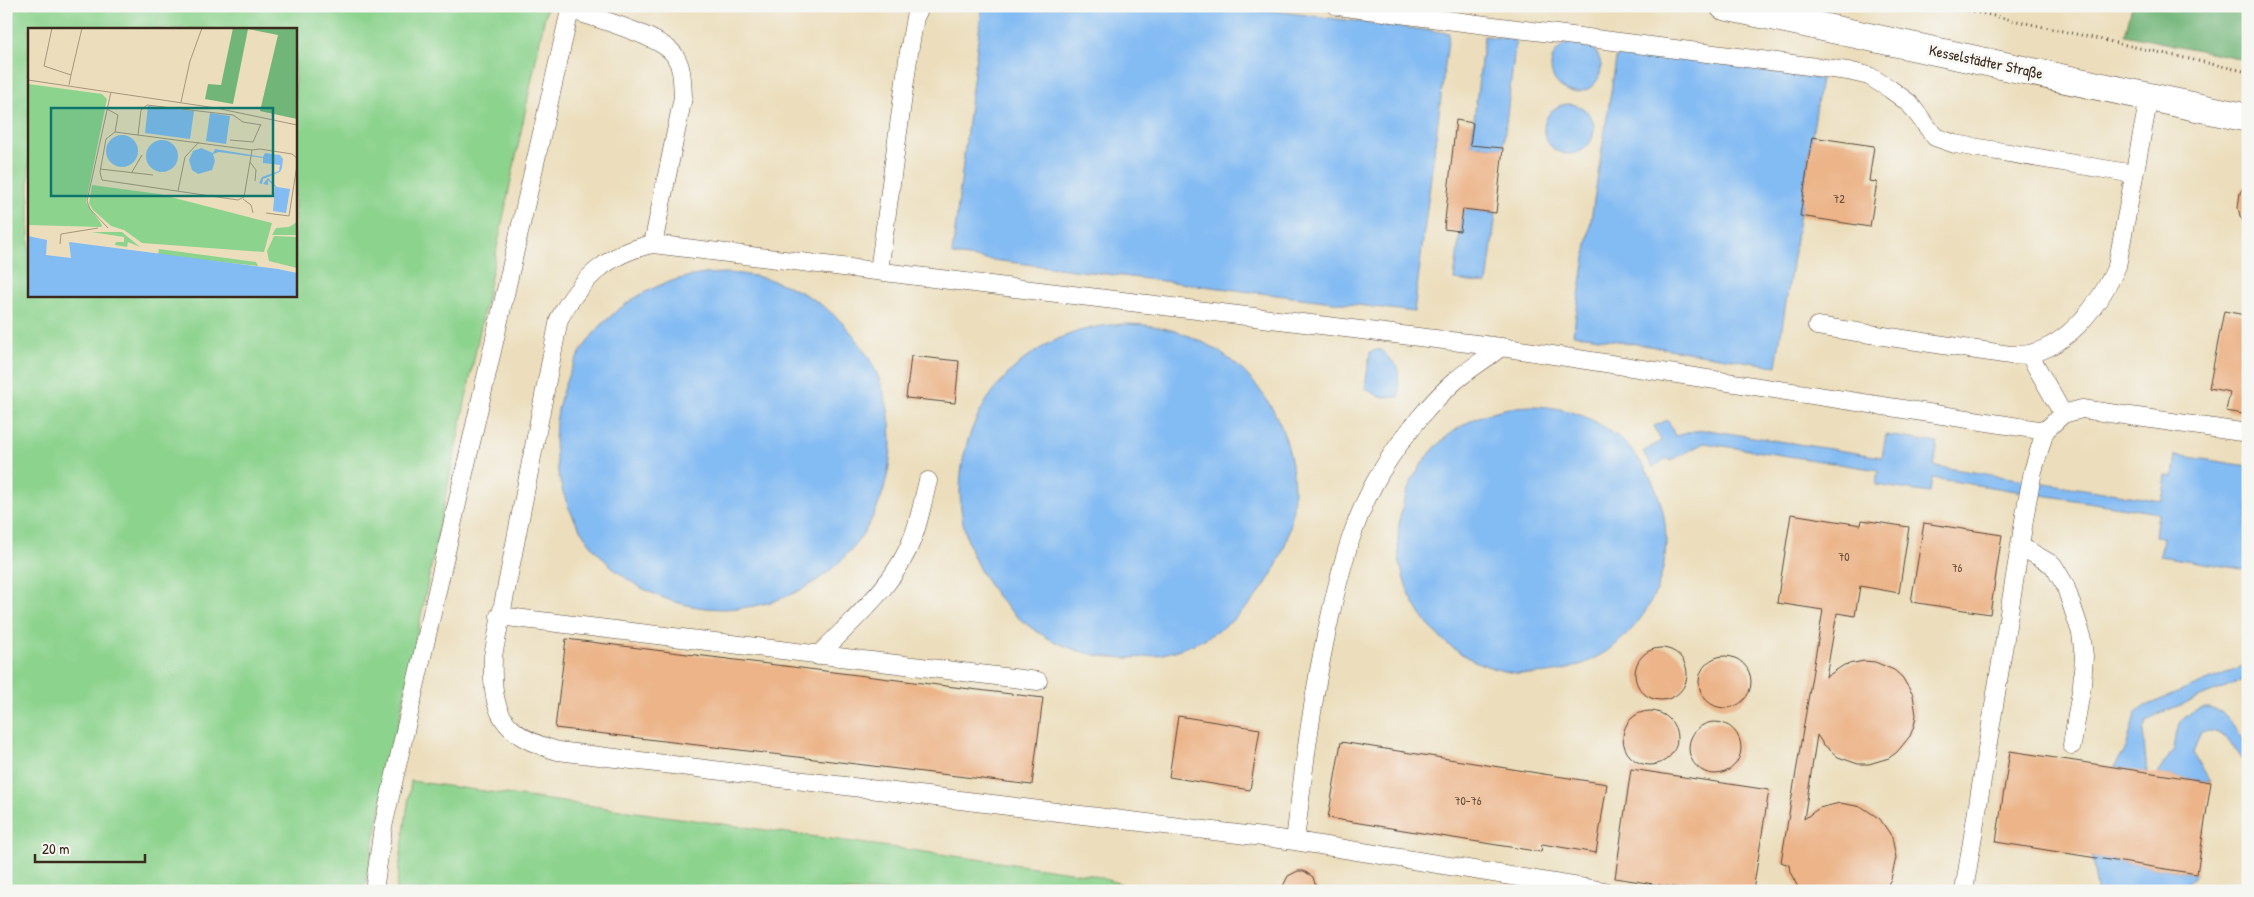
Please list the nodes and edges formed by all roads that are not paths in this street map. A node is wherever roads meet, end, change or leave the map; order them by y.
1 (921, 6) edge
2 (1338, 6) edge
3 (1724, 6) edge
4 (571, 8) edge
5 (2149, 97) junction
6 (2248, 118) edge
7 (2134, 174) junction
8 (652, 244) junction
9 (879, 271) junction
10 (1818, 326) dead end
11 (1501, 347) junction
12 (2030, 354) junction
13 (2063, 414) junction
14 (2045, 431) junction
15 (2248, 433) edge
16 (928, 481) dead end
17 (2020, 546) junction
18 (499, 616) junction
19 (818, 656) junction
20 (1038, 681) dead end
21 (2072, 745) dead end
22 (1295, 841) junction
23 (374, 891) edge
24 (1604, 891) edge
25 (1964, 891) edge

1 - 9 lane
2 - 7 lane
3 - 5 main road, Kesselstädter Straße
4 - 8 lane
4 - 23 lane
5 - 6 main road, Kesselstädter Straße
5 - 7 lane
7 - 12 lane
8 - 9 lane
8 - 18 lane
9 - 11 lane
10 - 12 lane
11 - 14 lane
11 - 22 lane
12 - 13 lane
13 - 14 lane
13 - 15 lane
14 - 17 lane
16 - 19 lane
17 - 21 lane
17 - 25 lane
18 - 19 lane
18 - 22 lane
19 - 20 lane
22 - 24 lane

